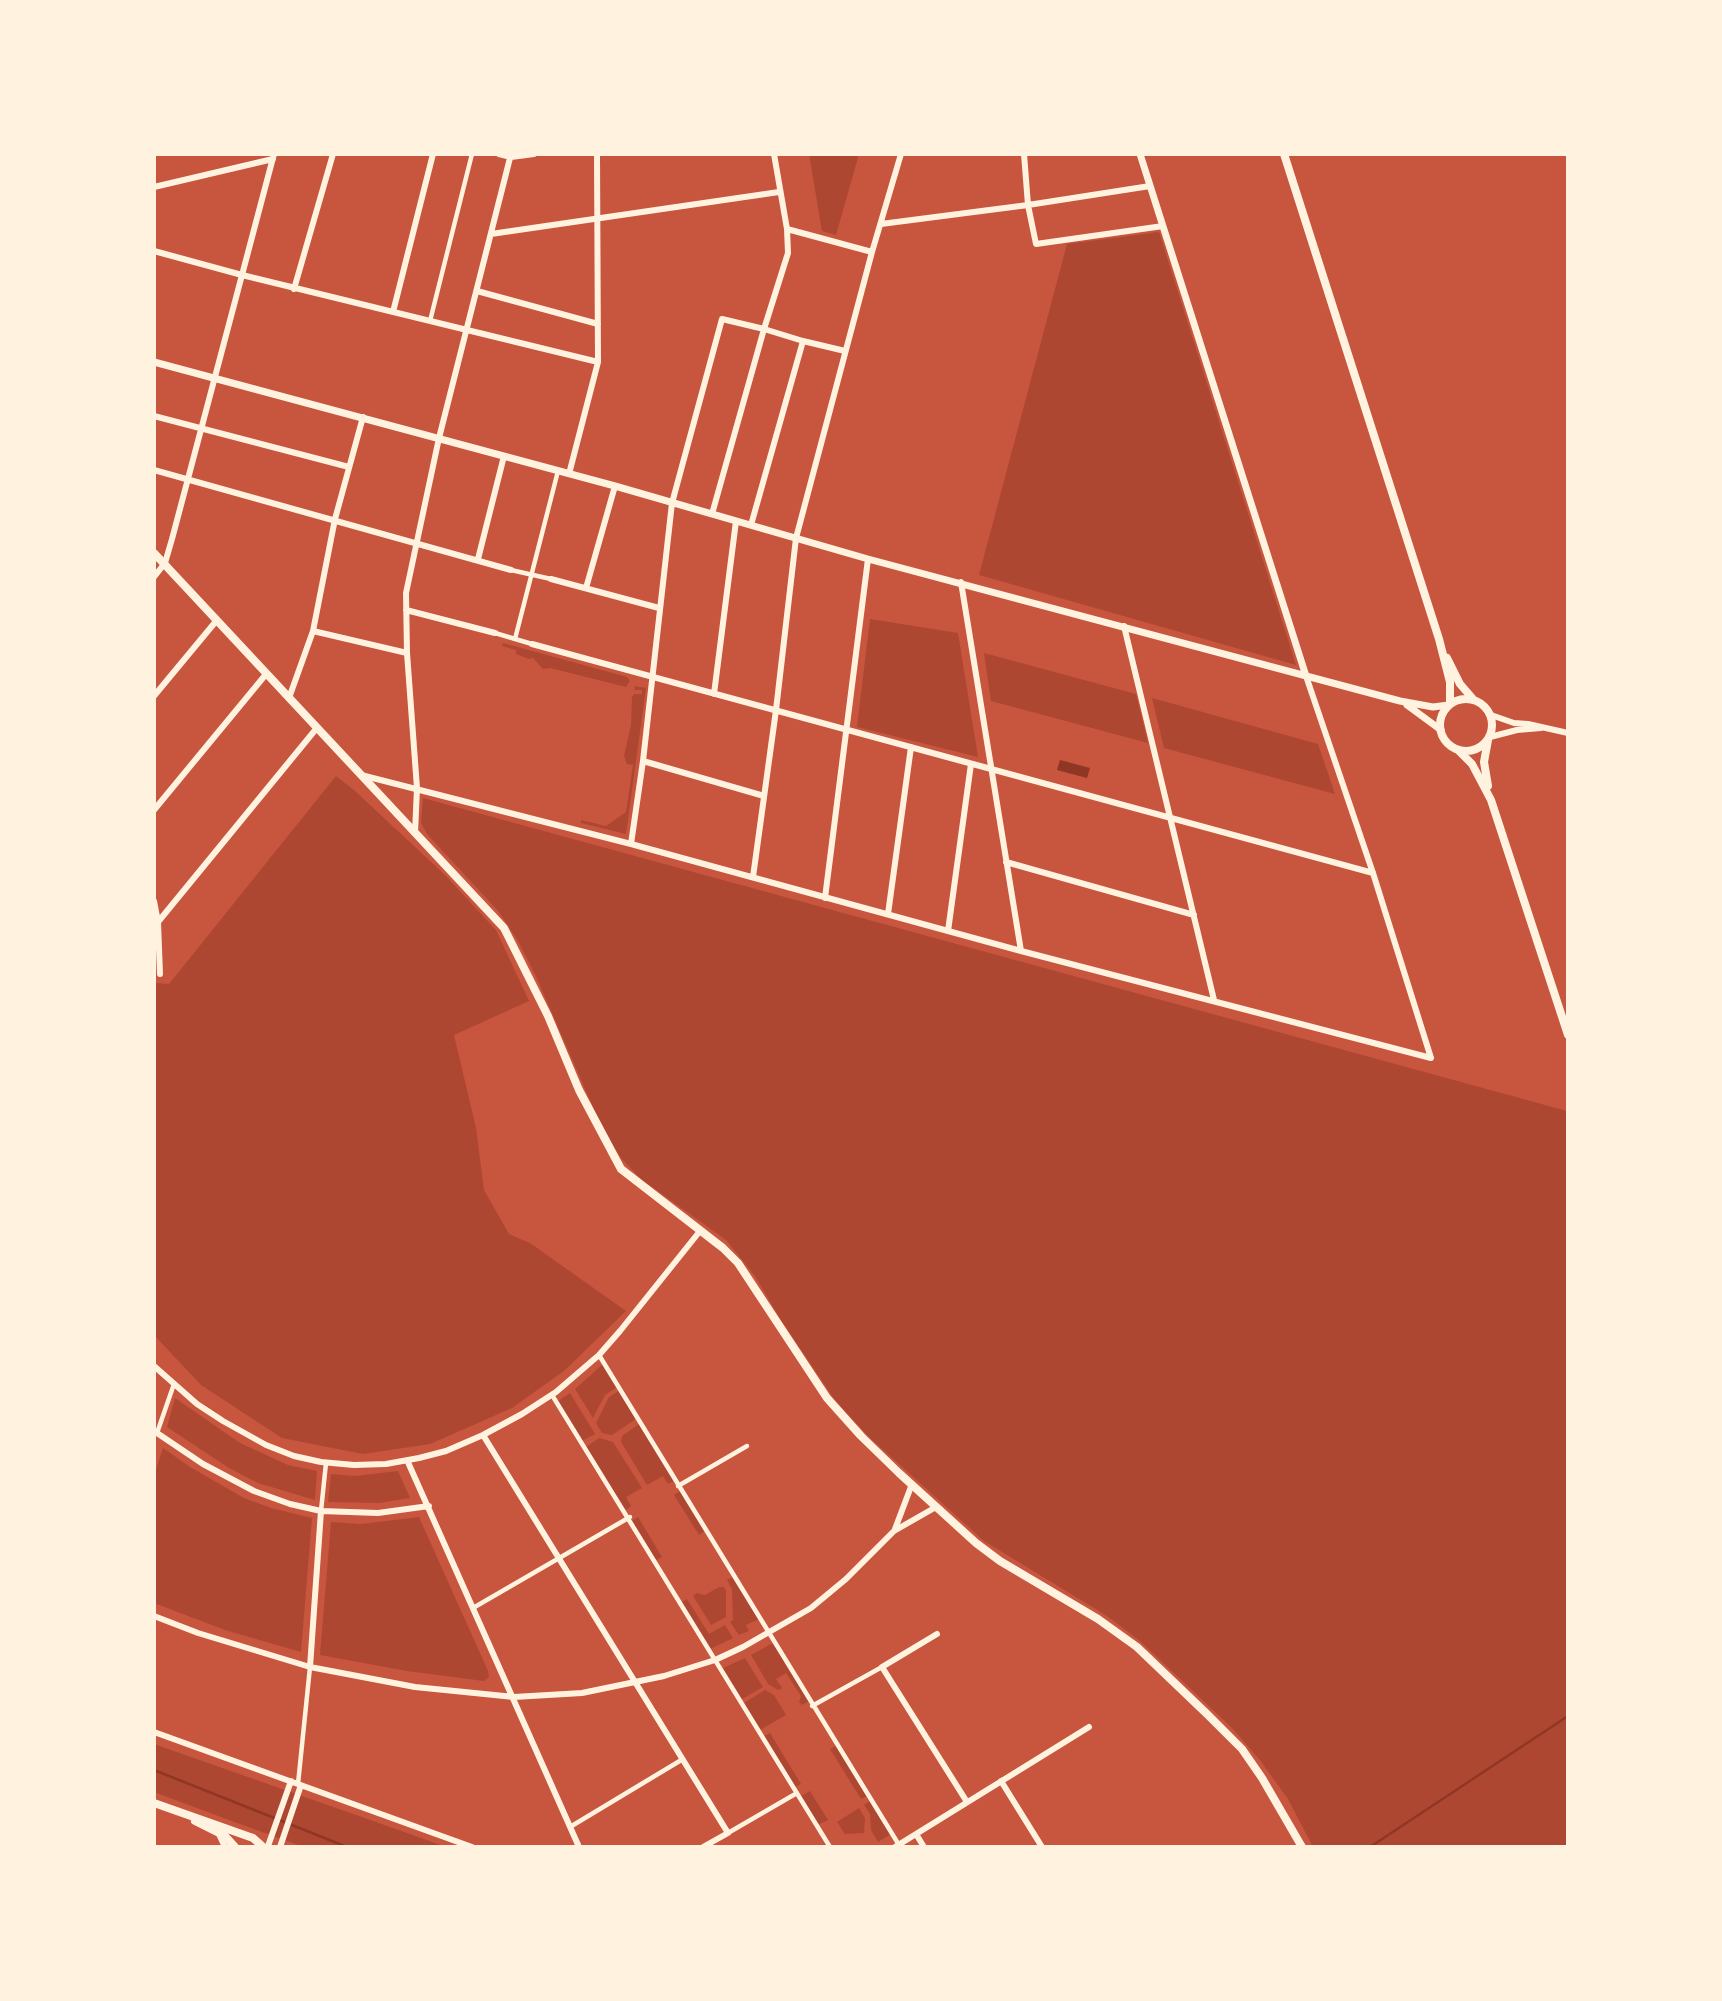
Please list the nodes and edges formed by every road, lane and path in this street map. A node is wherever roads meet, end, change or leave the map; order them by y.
1 (333, 154) edge
2 (433, 154) edge
3 (472, 154) edge
4 (499, 154) edge
5 (534, 154) edge
6 (597, 154) edge
7 (774, 154) edge
8 (901, 154) edge
9 (1024, 154) edge
10 (1140, 154) edge
11 (1284, 154) edge
12 (511, 155) edge
13 (273, 156) edge
14 (1150, 186) junction
15 (154, 187) edge
16 (779, 192) junction
17 (1028, 205) junction
18 (596, 218) junction
19 (881, 224) junction
20 (1163, 226) junction
21 (787, 229) junction
22 (491, 234) junction
23 (154, 251) edge
24 (872, 251) junction
25 (242, 275) junction
26 (294, 289) junction
27 (477, 290) junction
28 (393, 312) junction
29 (430, 321) junction
30 (598, 324) junction
31 (764, 329) junction
32 (468, 330) junction
33 (803, 341) junction
34 (845, 351) junction
35 (154, 362) edge
36 (598, 362) junction
37 (216, 377) junction
38 (154, 416) edge
39 (363, 417) junction
40 (201, 429) junction
41 (439, 438) junction
42 (504, 456) junction
43 (349, 467) junction
44 (154, 470) edge
45 (558, 471) junction
46 (569, 474) junction
47 (187, 479) junction
48 (615, 486) junction
49 (672, 503) junction
50 (712, 514) junction
51 (335, 519) junction
52 (736, 520) junction
53 (751, 525) junction
54 (796, 538) junction
55 (417, 543) junction
56 (154, 553) edge
57 (478, 559) junction
58 (868, 559) junction
59 (164, 564) junction
60 (511, 570) joint
61 (531, 576) junction
62 (154, 577) edge
63 (551, 579) joint
64 (961, 582) junction
65 (586, 589) junction
66 (659, 608) junction
67 (406, 610) junction
68 (217, 621) junction
69 (1124, 626) junction
70 (313, 631) junction
71 (495, 634) joint
72 (515, 639) junction
73 (1439, 639) junction
74 (533, 644) joint
75 (407, 653) junction
76 (267, 673) junction
77 (1306, 676) junction
78 (652, 677) junction
79 (715, 694) junction
80 (154, 696) edge
81 (289, 698) junction
82 (1473, 699) junction
83 (1401, 701) junction
84 (1450, 704) junction
85 (776, 710) junction
86 (1491, 715) junction
87 (1549, 728) junction
88 (316, 729) junction
89 (848, 730) junction
90 (1441, 730) junction
91 (1568, 733) edge
92 (1489, 739) junction
93 (911, 747) junction
94 (1458, 750) junction
95 (643, 761) junction
96 (971, 764) junction
97 (991, 769) junction
98 (361, 775) junction
99 (417, 788) junction
100 (764, 796) junction
101 (1491, 800) junction
102 (154, 810) edge
103 (1171, 818) junction
104 (415, 833) junction
105 (631, 844) junction
106 (1006, 862) junction
107 (1373, 873) junction
108 (753, 877) junction
109 (825, 898) junction
110 (154, 901) edge
111 (888, 914) junction
112 (1194, 915) junction
113 (158, 922) junction
114 (948, 931) junction
115 (1021, 951) junction
116 (160, 974) dead end
117 (1214, 1000) junction
118 (1568, 1035) edge
119 (700, 1231) junction
120 (599, 1355) junction
121 (154, 1366) edge
122 (174, 1384) junction
123 (552, 1395) junction
124 (155, 1433) edge
125 (483, 1435) junction
126 (154, 1444) edge
127 (747, 1446) dead end
128 (407, 1460) junction
129 (327, 1463) junction
130 (912, 1484) junction
131 (678, 1486) junction
132 (429, 1506) junction
133 (936, 1507) junction
134 (321, 1511) junction
135 (629, 1517) junction
136 (894, 1531) junction
137 (559, 1559) junction
138 (473, 1608) junction
139 (154, 1616) edge
140 (768, 1632) junction
141 (937, 1634) dead end
142 (715, 1660) junction
143 (310, 1667) junction
144 (882, 1667) junction
145 (636, 1684) junction
146 (514, 1697) junction
147 (812, 1705) junction
148 (1089, 1727) dead end
149 (154, 1731) edge
150 (683, 1759) junction
151 (1001, 1781) junction
152 (297, 1783) junction
153 (797, 1793) junction
154 (967, 1802) junction
155 (154, 1803) edge
156 (174, 1810) junction
157 (570, 1827) junction
158 (218, 1832) junction
159 (728, 1833) junction
160 (916, 1834) junction
161 (897, 1846) edge
162 (225, 1847) edge
163 (235, 1847) edge
164 (265, 1847) edge
165 (280, 1847) edge
166 (472, 1847) edge
167 (579, 1847) edge
168 (703, 1847) edge
169 (830, 1847) edge
170 (924, 1847) edge
171 (1042, 1847) edge
172 (1302, 1847) edge

1 - 26 street
2 - 28 street
3 - 29 street
4 - 12 street
5 - 12 street
6 - 18 street
7 - 16 street
8 - 19 street
9 - 17 street
10 - 14 street
11 - 73 main road
12 - 22 street
13 - 15 street
13 - 25 street
14 - 17 street
14 - 20 street
16 - 18 street
16 - 21 street
17 - 19 street
17 - 20 street
18 - 22 street
18 - 30 street
19 - 24 street
20 - 77 street
21 - 24 street
21 - 31 street
22 - 27 street
23 - 25 street
24 - 34 street
25 - 26 street
25 - 37 street
26 - 28 street
27 - 30 street
27 - 32 street
28 - 29 street
29 - 32 street
30 - 36 street
31 - 33 street
31 - 49 street
31 - 50 street
32 - 36 street
32 - 41 street
33 - 34 street
33 - 53 street
34 - 54 street
35 - 37 street
36 - 46 street
37 - 39 street
37 - 40 street
38 - 40 street
39 - 41 street
39 - 43 street
40 - 43 street
40 - 47 street
41 - 42 street
41 - 55 street
42 - 45 street
42 - 57 street
43 - 51 street
44 - 47 street
45 - 46 street
45 - 61 street
46 - 48 street
47 - 51 street
47 - 59 street
48 - 49 street
48 - 65 street
49 - 50 street
49 - 66 street
50 - 52 street
51 - 55 street
51 - 70 street
52 - 53 street
52 - 79 street
53 - 54 street
54 - 58 street
54 - 85 street
55 - 57 street
55 - 67 street
56 - 59 main road
57 - 60 street
58 - 64 street
58 - 89 street
59 - 62 street
59 - 68 main road
60 - 61 street
61 - 63 street
61 - 72 street
63 - 65 street
64 - 69 street
64 - 97 street
65 - 66 street
66 - 78 street
67 - 71 street
67 - 75 street
68 - 76 main road
68 - 80 street
69 - 77 street
69 - 103 street
70 - 75 street
70 - 81 street
71 - 72 street
72 - 74 street
73 - 82 main road
73 - 84 main road
74 - 78 street
75 - 99 street
76 - 81 main road
76 - 102 street
77 - 83 street
77 - 107 street
78 - 79 street
78 - 95 street
79 - 85 street
81 - 88 main road
82 - 84 main road
82 - 86 main road
83 - 84 street
83 - 90 street
84 - 90 main road
85 - 89 street
85 - 100 street
86 - 87 street
86 - 92 main road
87 - 91 street
87 - 92 street
88 - 98 main road
88 - 113 street
89 - 93 street
89 - 109 street
90 - 94 main road
92 - 94 main road
92 - 101 main road
93 - 96 street
93 - 111 street
94 - 101 main road
95 - 100 street
95 - 105 street
96 - 97 street
96 - 114 street
97 - 103 street
97 - 106 street
98 - 99 street
98 - 104 main road
99 - 104 street
99 - 105 street
100 - 108 street
101 - 118 main road
103 - 107 street
103 - 112 street
104 - 119 main road
105 - 108 street
106 - 112 street
106 - 115 street
107 - 117 street
108 - 109 street
109 - 111 street
110 - 113 street
111 - 114 street
112 - 117 street
113 - 116 street
114 - 115 street
115 - 117 street
119 - 120 street
119 - 130 main road
120 - 123 street
120 - 131 street
121 - 122 street
122 - 124 street
122 - 129 street
123 - 125 street
123 - 135 street
124 - 126 street
124 - 134 street
125 - 128 street
125 - 137 street
127 - 131 street
128 - 129 street
128 - 132 street
129 - 134 street
130 - 133 main road
130 - 136 street
131 - 140 street
132 - 134 street
132 - 138 street
133 - 136 street
133 - 172 main road
134 - 143 street
135 - 137 street
135 - 142 street
136 - 140 street
137 - 138 street
137 - 145 street
138 - 146 street
139 - 143 street
140 - 142 street
140 - 147 street
141 - 144 street
142 - 145 street
142 - 153 street
143 - 146 street
143 - 152 street
144 - 147 street
144 - 154 street
145 - 146 street
145 - 150 street
146 - 157 street
147 - 161 street
148 - 151 street
149 - 152 street
150 - 157 street
150 - 159 street
151 - 154 street
151 - 171 street
152 - 164 street
152 - 165 street
152 - 166 street
153 - 159 street
153 - 169 street
154 - 160 street
155 - 156 main road
156 - 158 main road
156 - 164 main road
157 - 167 street
158 - 162 street
158 - 163 main road
159 - 168 street
160 - 161 street
160 - 170 street

